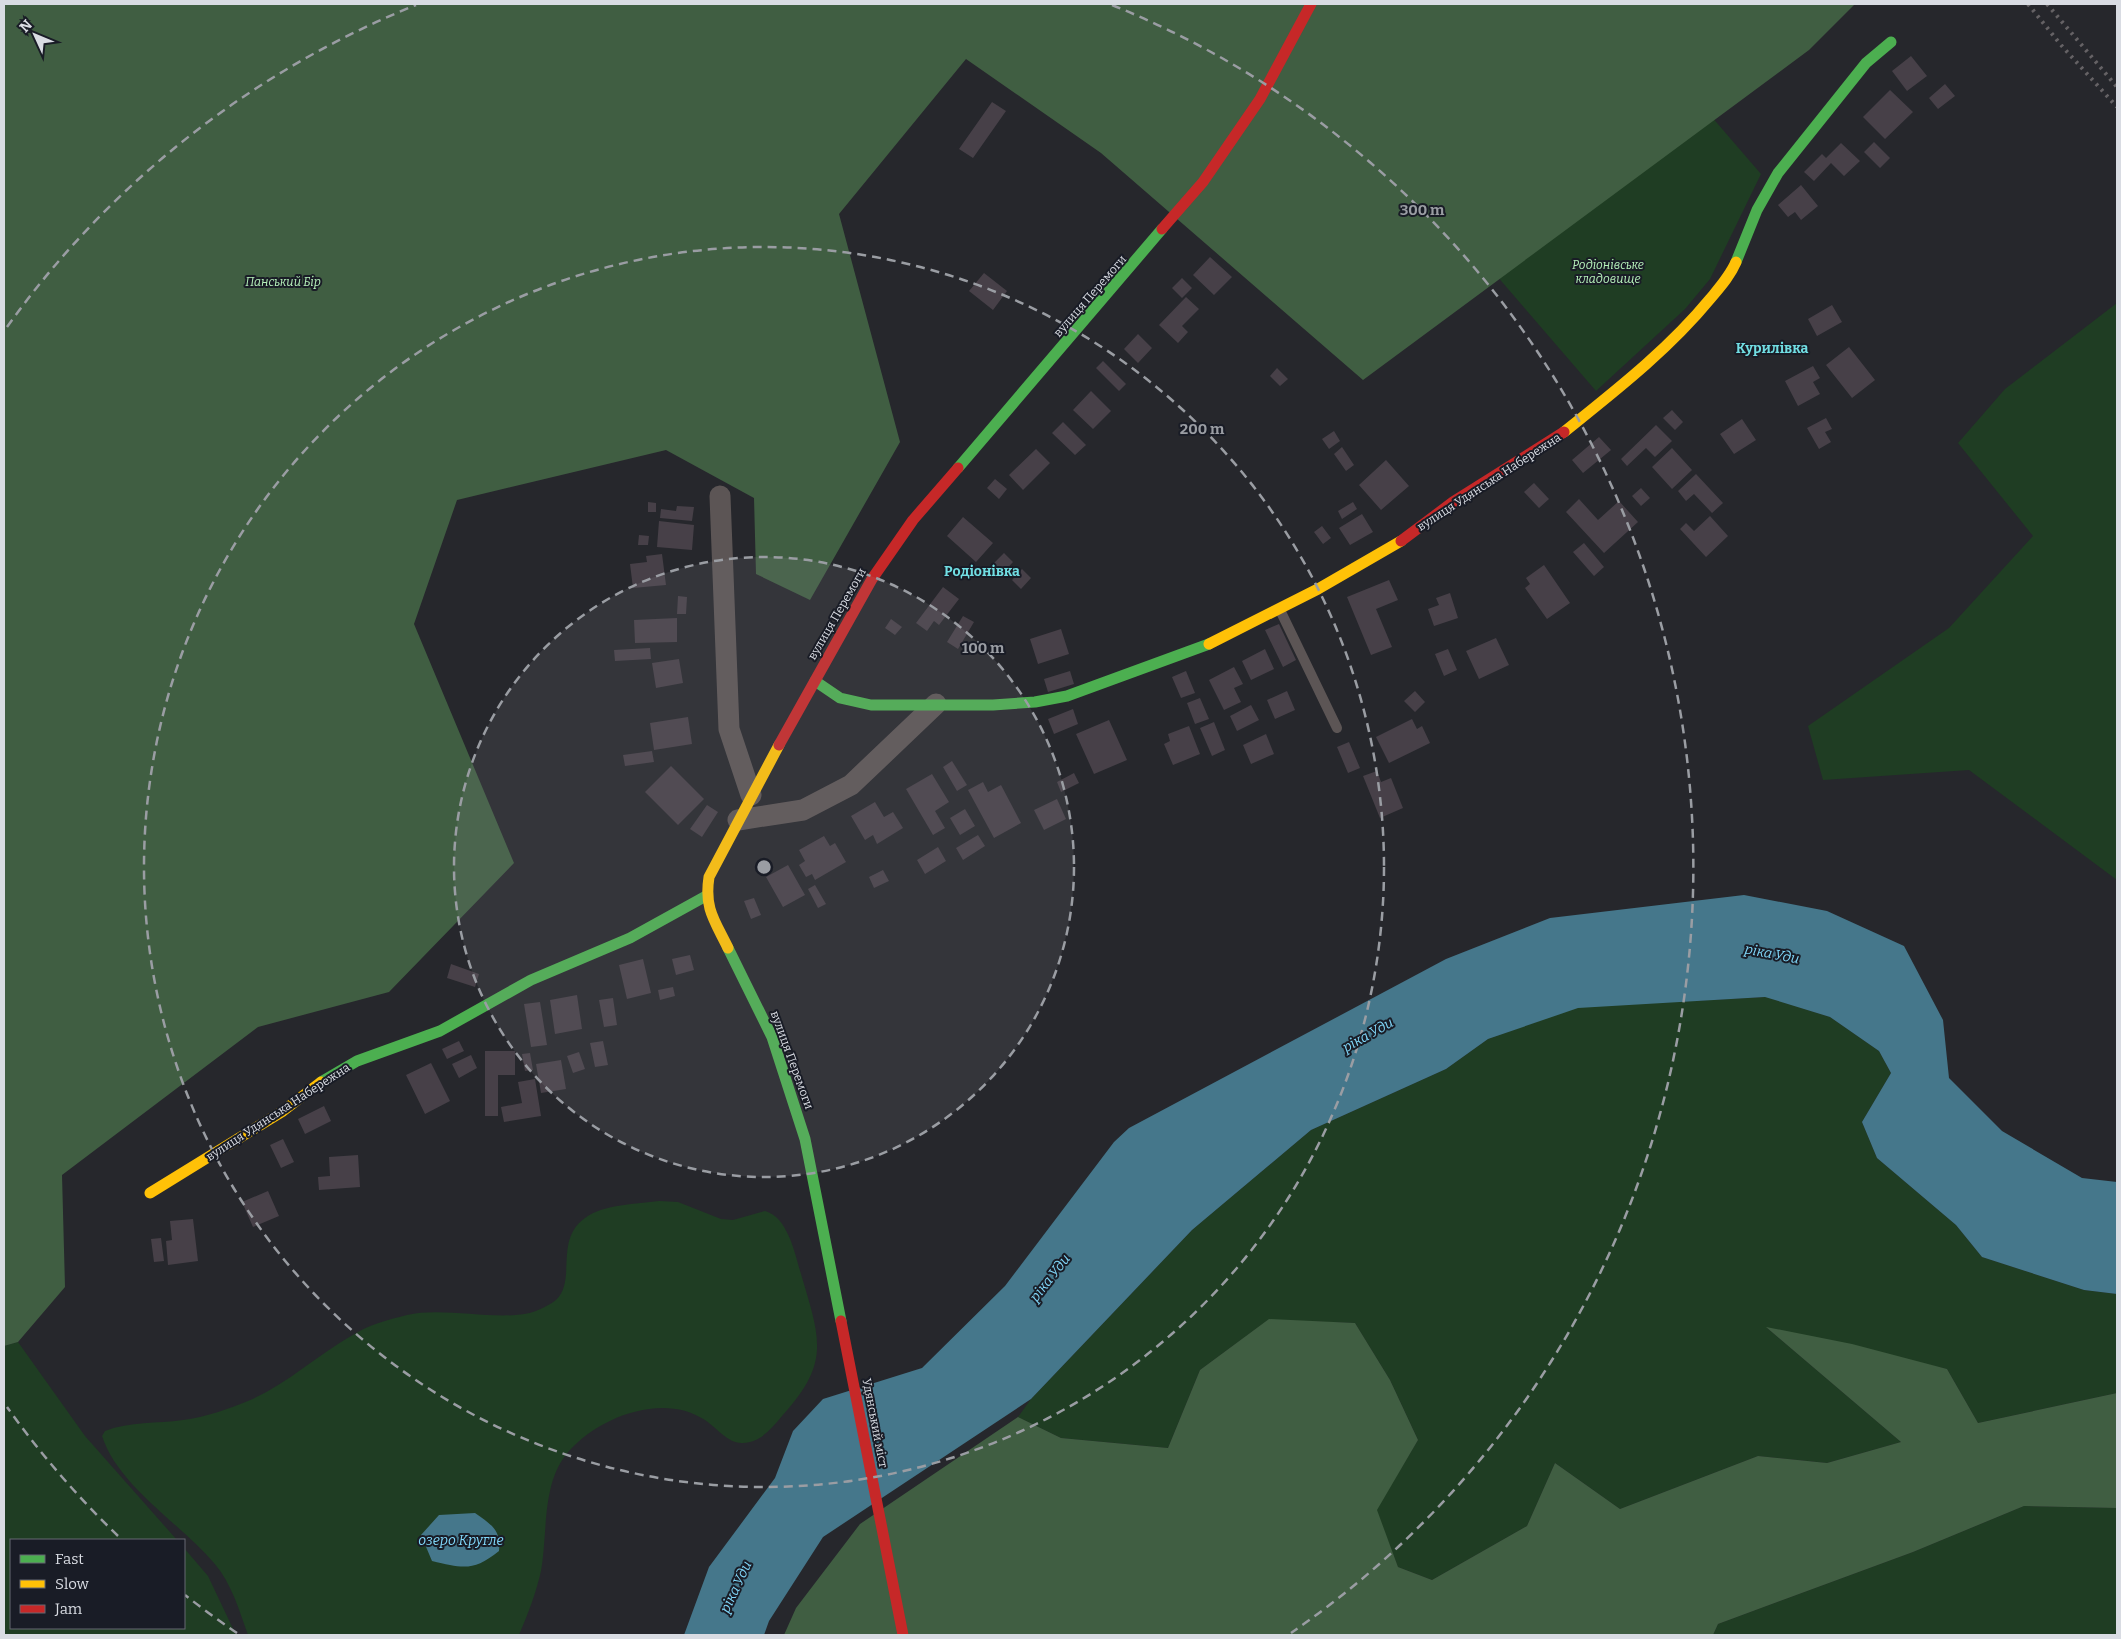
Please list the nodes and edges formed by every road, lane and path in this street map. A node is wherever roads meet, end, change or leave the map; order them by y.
1 (1310, 4) edge
2 (1891, 42) dead end
3 (720, 496) dead end
4 (1280, 609) junction
5 (815, 681) junction
6 (936, 704) junction
7 (1336, 728) dead end
8 (751, 795) junction
9 (738, 820) junction
10 (706, 896) junction
11 (150, 1193) dead end
12 (844, 1335) joint
13 (903, 1635) edge

1 - 5 street, вулиця Перемоги
2 - 4 street, вулиця Удянська Набережна
3 - 8 street
4 - 6 street, вулиця Удянська Набережна
4 - 7 lane
5 - 6 street, вулиця Удянська Набережна
5 - 8 street, вулиця Перемоги
6 - 9 street
8 - 9 street, вулиця Перемоги
9 - 10 street, вулиця Перемоги
10 - 11 street, вулиця Удянська Набережна
10 - 12 street, вулиця Перемоги
12 - 13 street, Удянський міст

